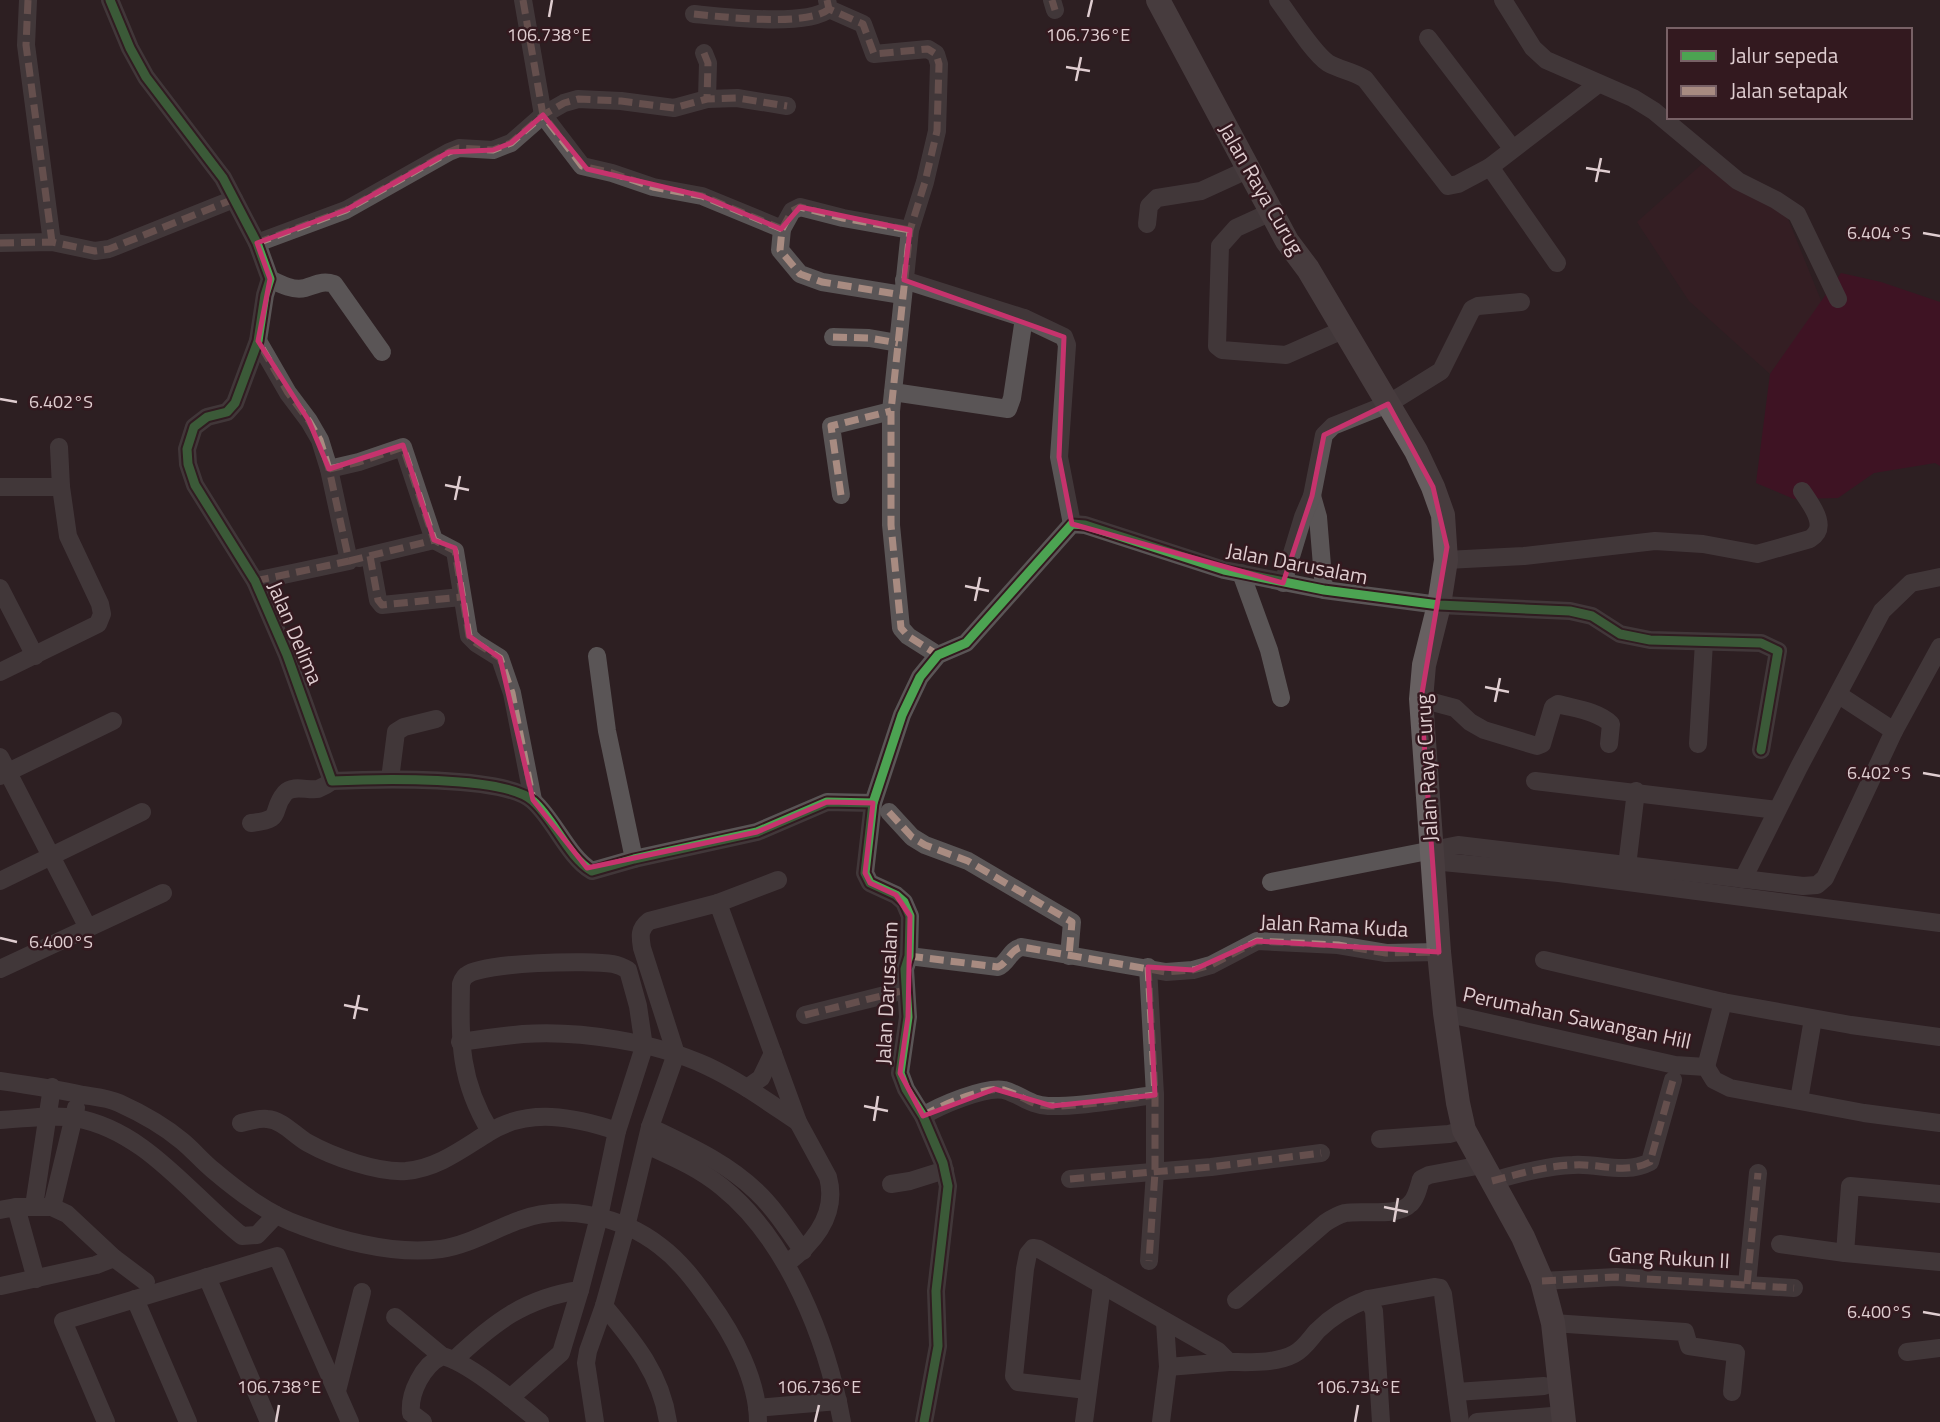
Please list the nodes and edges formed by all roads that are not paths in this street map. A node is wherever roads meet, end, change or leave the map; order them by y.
1 (29, 0) edge
2 (110, 0) edge
3 (523, 0) edge
4 (1158, 0) edge
5 (1278, 0) edge
6 (1503, 0) edge
7 (828, 5) edge
8 (700, 10) edge
9 (1428, 38) dead end
10 (704, 52) dead end
11 (1598, 84) junction
12 (707, 99) junction
13 (788, 106) dead end
14 (542, 115) junction
15 (1512, 148) junction
16 (1490, 167) junction
17 (1248, 169) junction
18 (234, 199) junction
19 (1271, 212) junction
20 (1147, 224) dead end
21 (782, 229) junction
22 (910, 230) junction
23 (52, 242) junction
24 (0, 243) edge
25 (257, 243) junction
26 (1557, 262) dead end
27 (270, 279) junction
28 (903, 288) junction
29 (1838, 299) dead end
30 (1521, 302) dead end
31 (1024, 318) junction
32 (1345, 329) junction
33 (833, 337) dead end
34 (258, 341) junction
35 (898, 343) junction
36 (382, 352) dead end
37 (893, 392) junction
38 (1388, 404) junction
39 (891, 411) junction
40 (59, 447) dead end
41 (329, 469) junction
42 (0, 487) edge
43 (61, 487) junction
44 (1802, 491) dead end
45 (841, 495) dead end
46 (1312, 496) junction
47 (1072, 524) junction
48 (434, 540) junction
49 (370, 556) junction
50 (1446, 560) junction
51 (349, 561) junction
52 (1241, 573) junction
53 (1940, 577) edge
54 (255, 582) junction
55 (1283, 583) junction
56 (0, 588) edge
57 (1324, 590) junction
58 (461, 597) junction
59 (1439, 605) junction
60 (1704, 642) junction
61 (1940, 648) edge
62 (35, 656) junction
63 (597, 656) dead end
64 (938, 656) junction
65 (0, 672) edge
66 (1839, 695) junction
67 (1281, 698) dead end
68 (1421, 699) junction
69 (436, 719) dead end
70 (113, 721) dead end
71 (1894, 731) junction
72 (1609, 744) dead end
73 (1698, 744) dead end
74 (1761, 750) dead end
75 (3, 768) edge
76 (390, 779) junction
77 (332, 781) junction
78 (1535, 781) dead end
79 (1636, 791) junction
80 (533, 800) junction
81 (881, 808) junction
82 (1777, 810) junction
83 (142, 812) dead end
84 (251, 823) dead end
85 (50, 855) junction
86 (1432, 855) junction
87 (634, 859) junction
88 (1627, 866) junction
89 (1743, 878) junction
90 (778, 880) dead end
91 (0, 881) edge
92 (1271, 882) dead end
93 (163, 893) dead end
94 (718, 903) junction
95 (1940, 923) edge
96 (87, 926) junction
97 (1439, 952) junction
98 (909, 956) junction
99 (1069, 956) junction
100 (1545, 960) dead end
101 (1148, 967) junction
102 (0, 969) edge
103 (905, 990) junction
104 (1723, 1002) junction
105 (1445, 1013) junction
106 (805, 1015) dead end
107 (1813, 1019) junction
108 (1940, 1037) edge
109 (460, 1042) junction
110 (644, 1047) junction
111 (773, 1053) junction
112 (676, 1054) junction
113 (1706, 1067) junction
114 (1673, 1080) dead end
115 (0, 1081) edge
116 (52, 1087) junction
117 (747, 1088) junction
118 (78, 1094) junction
119 (1155, 1095) junction
120 (1799, 1100) junction
121 (923, 1116) junction
122 (47, 1118) junction
123 (75, 1118) junction
124 (0, 1120) edge
125 (798, 1122) junction
126 (241, 1123) dead end
127 (1940, 1123) edge
128 (1464, 1130) junction
129 (490, 1131) junction
130 (617, 1131) junction
131 (648, 1136) junction
132 (1380, 1139) dead end
133 (1321, 1153) dead end
134 (945, 1170) junction
135 (1155, 1172) junction
136 (1487, 1173) junction
137 (1758, 1173) dead end
138 (1070, 1179) dead end
139 (891, 1184) dead end
140 (1940, 1194) edge
141 (25, 1207) edge
142 (276, 1215) junction
143 (599, 1217) junction
144 (626, 1227) junction
145 (1780, 1244) dead end
146 (803, 1251) junction
147 (1845, 1253) junction
148 (114, 1258) junction
149 (1149, 1261) dead end
150 (1940, 1262) edge
151 (786, 1264) junction
152 (207, 1277) junction
153 (36, 1279) junction
154 (1542, 1281) junction
155 (146, 1282) dead end
156 (1747, 1284) junction
157 (1102, 1285) junction
158 (1, 1286) edge
159 (1794, 1288) dead end
160 (580, 1290) junction
161 (362, 1292) dead end
162 (135, 1299) junction
163 (1368, 1299) junction
164 (1236, 1300) dead end
165 (604, 1306) junction
166 (396, 1317) dead end
167 (1165, 1322) junction
168 (1553, 1323) junction
169 (1940, 1348) edge
170 (1907, 1352) dead end
171 (561, 1353) junction
172 (448, 1358) junction
173 (1228, 1362) junction
174 (586, 1363) junction
175 (1168, 1367) junction
176 (1544, 1386) dead end
177 (1087, 1390) junction
178 (337, 1391) junction
179 (1456, 1392) junction
180 (1732, 1392) dead end
181 (510, 1398) junction
182 (838, 1401) junction
183 (757, 1415) edge
184 (1564, 1419) edge
185 (106, 1422) edge
186 (188, 1422) edge
187 (269, 1422) edge
188 (350, 1422) edge
189 (423, 1422) edge
190 (540, 1422) edge
191 (595, 1422) edge
192 (668, 1422) edge
193 (842, 1422) edge
194 (924, 1422) edge
195 (1084, 1422) edge
196 (1161, 1422) edge
197 (1381, 1422) edge
198 (1460, 1422) edge
199 (1477, 1422) edge

1 - 23 street
2 - 18 street
3 - 14 street
4 - 17 main road, Jalan Raya Curug
5 - 16 street
6 - 11 street
7 - 8 street
7 - 22 street
9 - 15 street
10 - 12 street
11 - 15 street
11 - 29 street
12 - 13 street
12 - 14 street
14 - 21 street
14 - 25 street
15 - 16 street
16 - 26 street
17 - 19 main road, Jalan Raya Curug
17 - 20 street
18 - 23 street
18 - 25 street
19 - 32 main road, Jalan Raya Curug
19 - 32 street
21 - 22 street
21 - 28 street
22 - 28 street
23 - 24 street
25 - 27 street
27 - 34 street, Jalan Delima
27 - 36 street
28 - 31 street
28 - 35 street
30 - 38 street
31 - 37 street
31 - 47 street
32 - 38 main road, Jalan Raya Curug
33 - 35 street
34 - 41 street
34 - 54 street, Jalan Delima
35 - 37 street
37 - 39 street
38 - 46 street
38 - 50 main road, Jalan Raya Curug
39 - 45 street
39 - 64 street
40 - 43 street
41 - 48 street
41 - 51 street
42 - 43 street
43 - 62 street
44 - 50 street
46 - 55 street
46 - 57 street
47 - 52 street, Jalan Darusalam
47 - 64 street, Jalan Darusalam
48 - 49 street
48 - 58 street
49 - 51 street
49 - 58 street
50 - 59 main road, Jalan Raya Curug
51 - 54 street
52 - 55 street, Jalan Darusalam
52 - 67 street
53 - 66 street
54 - 77 street, Jalan Delima
55 - 57 street, Jalan Darusalam
56 - 62 street
57 - 59 street, Jalan Darusalam
58 - 80 street
59 - 60 street, Jalan Darusalam
59 - 68 main road, Jalan Raya Curug
60 - 73 street
60 - 74 street, Jalan Darusalam
61 - 71 street
62 - 65 street
63 - 87 street
64 - 81 street, Jalan Darusalam
66 - 71 street
66 - 82 street
68 - 72 street
68 - 86 main road, Jalan Raya Curug
69 - 76 street
70 - 75 street
71 - 89 street
75 - 85 street
76 - 77 street
76 - 80 street
77 - 84 street
78 - 79 street
79 - 82 street
79 - 88 street
80 - 87 street
81 - 87 street
81 - 98 street, Jalan Darusalam
81 - 99 street
82 - 89 street
83 - 85 street
85 - 91 street
85 - 96 street
86 - 88 street
86 - 92 street
86 - 95 street
86 - 97 main road, Jalan Raya Curug
88 - 89 street
90 - 94 street
93 - 96 street
94 - 111 street
94 - 112 street
96 - 102 street
97 - 101 street, Jalan Rama Kuda
97 - 105 main road, Jalan Raya Curug
98 - 99 street, Jalan Rama Kuda
98 - 103 street, Jalan Darusalam
99 - 101 street, Jalan Rama Kuda
100 - 104 street
101 - 119 street
103 - 106 street
103 - 121 street, Jalan Darusalam
104 - 107 street
104 - 113 street
105 - 113 street, Perumahan Sawangan Hill
105 - 128 main road, Jalan Raya Curug
107 - 108 street
107 - 120 street
109 - 110 street
109 - 110 street
109 - 129 street
110 - 112 street
110 - 130 street
111 - 117 street
111 - 125 street
112 - 117 street
112 - 131 street
113 - 120 street, Perumahan Sawangan Hill
114 - 136 street
115 - 116 street
116 - 118 street
116 - 122 street
117 - 125 street
118 - 123 street
118 - 142 street
119 - 121 street
119 - 135 street
120 - 127 street, Perumahan Sawangan Hill
121 - 134 street, Jalan Darusalam
122 - 123 street
122 - 124 street
122 - 141 street
123 - 141 street
123 - 142 street
125 - 146 street
126 - 129 street
128 - 132 street
128 - 136 main road, Jalan Raya Curug
129 - 130 street
130 - 143 street
131 - 144 street
131 - 146 street
131 - 151 street
133 - 135 street
134 - 139 street
134 - 194 street, Jalan Darusalam
135 - 138 street
135 - 149 street
136 - 154 main road, Jalan Raya Curug
136 - 164 street
137 - 156 street
140 - 147 street
141 - 148 street
141 - 153 street
142 - 143 street
143 - 144 street
143 - 160 street
144 - 165 street
144 - 183 street
145 - 147 street
146 - 151 street
147 - 150 street
148 - 153 street
148 - 155 street
151 - 182 street
152 - 162 street
152 - 178 street
152 - 187 street
153 - 158 street
154 - 156 street, Gang Rukun II
154 - 168 main road, Jalan Raya Curug
156 - 159 street, Gang Rukun II
157 - 167 street
157 - 177 street
157 - 177 street
160 - 171 street
160 - 172 street
161 - 178 street
162 - 185 street
162 - 186 street
163 - 173 street
163 - 179 street
163 - 197 street
165 - 174 street
165 - 192 street
166 - 172 street
167 - 173 street
167 - 175 street
168 - 180 street
168 - 184 main road, Jalan Raya Curug
169 - 170 street
171 - 174 street
171 - 181 street
172 - 181 street
172 - 189 street
173 - 175 street
174 - 191 street
175 - 196 street
176 - 179 street
177 - 195 street
178 - 188 street
179 - 198 street
181 - 190 street
182 - 183 street
182 - 193 street
184 - 199 street

